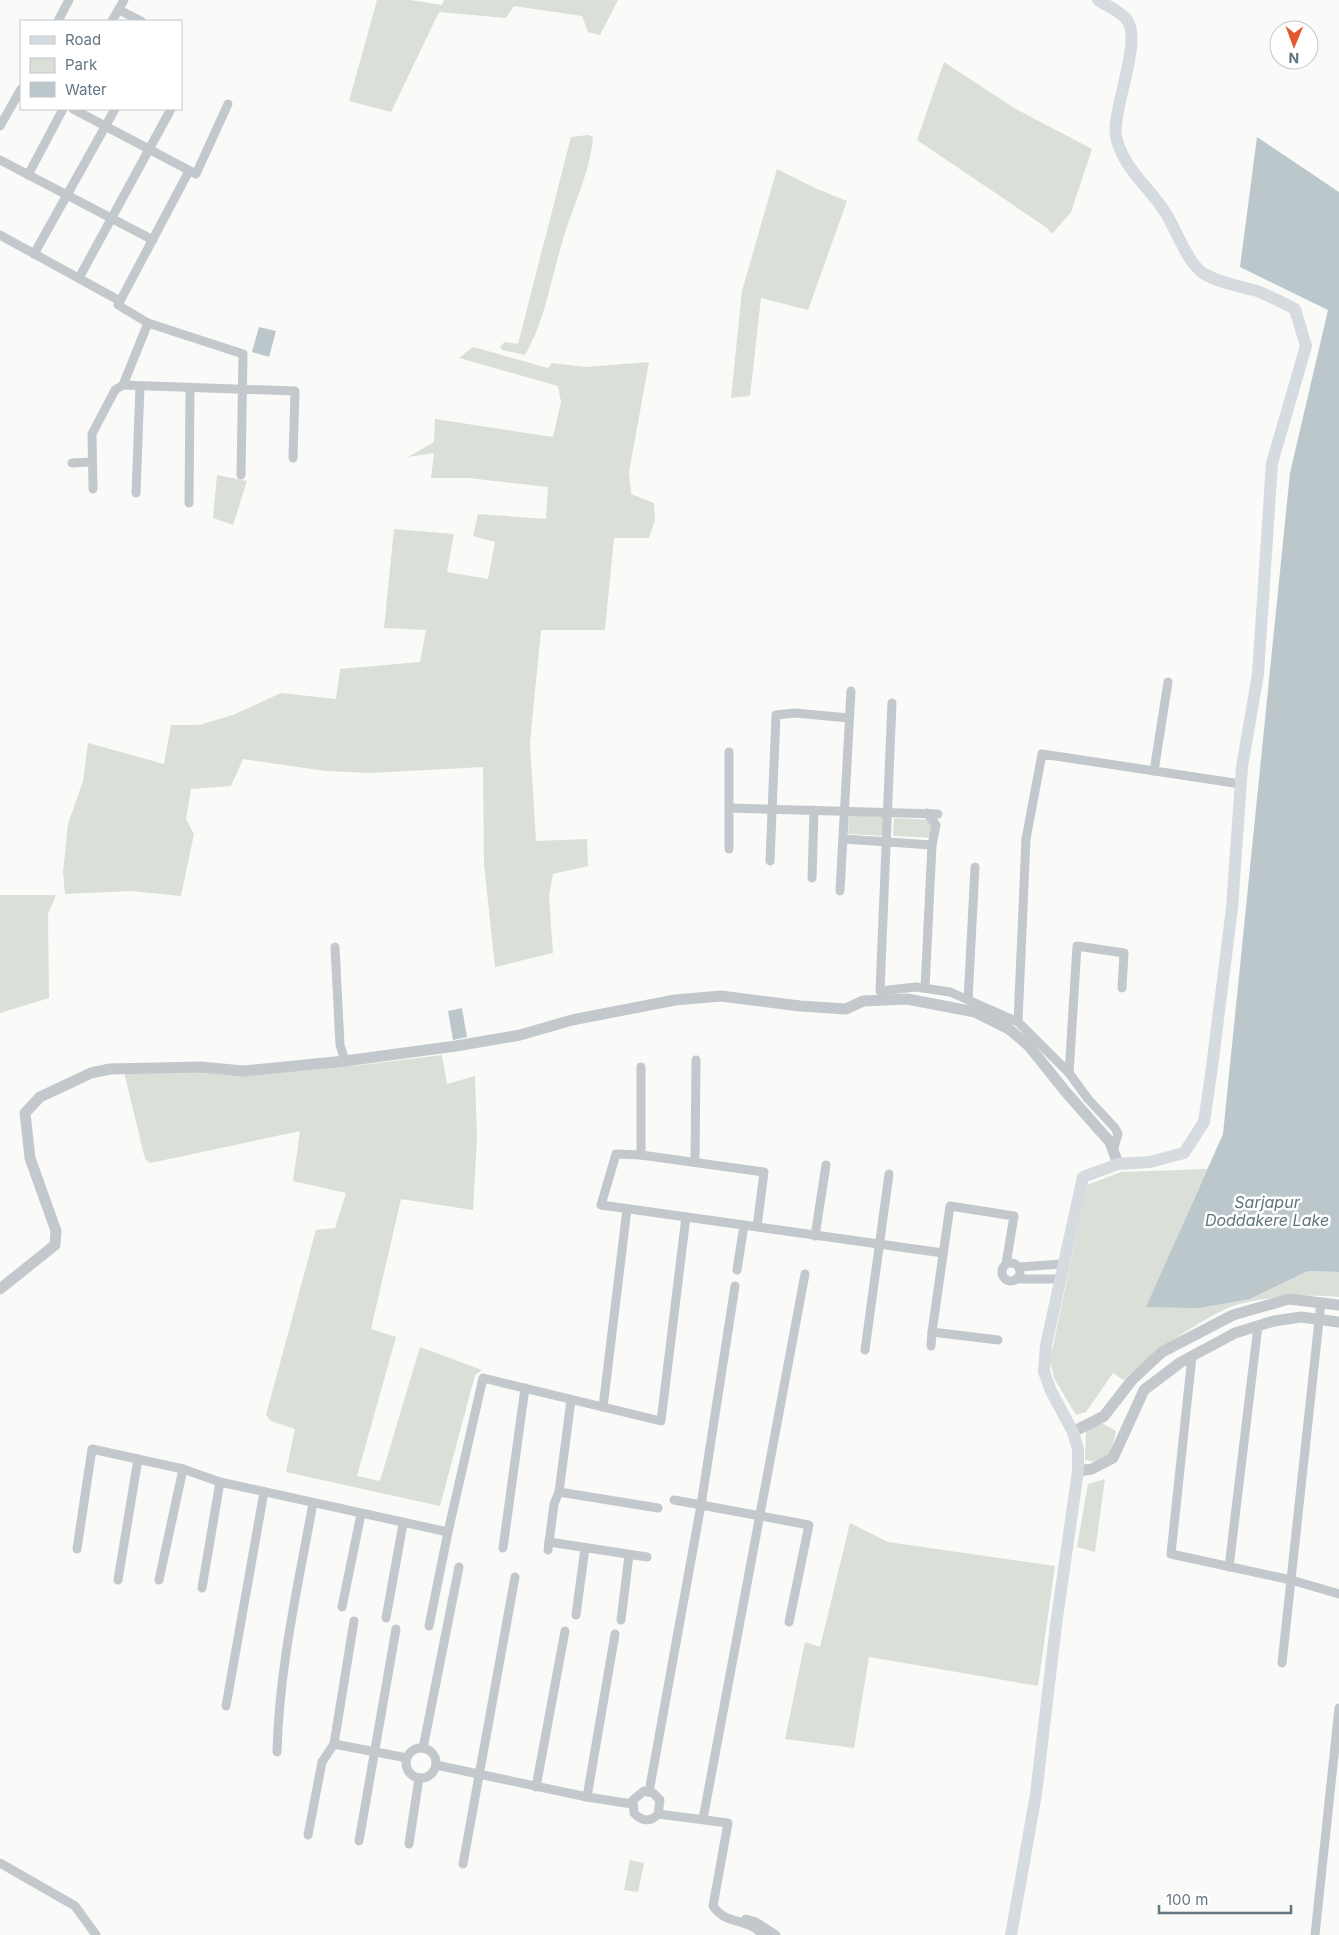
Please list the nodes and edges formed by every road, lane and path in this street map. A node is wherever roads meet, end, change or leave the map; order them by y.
1 (69, 0) edge
2 (124, 0) edge
3 (1098, 0) edge
4 (118, 10) junction
5 (59, 20) edge
6 (113, 20) edge
7 (139, 20) edge
8 (20, 91) edge
9 (228, 104) dead end
10 (62, 110) edge
11 (74, 110) edge
12 (114, 110) edge
13 (170, 110) edge
14 (0, 126) edge
15 (106, 127) junction
16 (148, 149) junction
17 (0, 160) edge
18 (189, 171) junction
19 (28, 175) junction
20 (67, 195) junction
21 (112, 219) junction
22 (0, 235) edge
23 (153, 240) junction
24 (34, 254) junction
25 (79, 278) junction
26 (120, 301) junction
27 (148, 323) junction
28 (124, 385) junction
29 (140, 387) junction
30 (190, 389) junction
31 (242, 389) junction
32 (293, 458) dead end
33 (92, 462) junction
34 (72, 463) dead end
35 (241, 475) dead end
36 (93, 490) dead end
37 (136, 493) dead end
38 (189, 503) dead end
39 (1168, 682) dead end
40 (851, 690) dead end
41 (892, 703) dead end
42 (849, 718) junction
43 (729, 752) dead end
44 (1154, 771) junction
45 (1241, 784) junction
46 (729, 808) junction
47 (771, 810) junction
48 (814, 810) junction
49 (844, 811) junction
50 (888, 812) junction
51 (927, 813) junction
52 (938, 814) dead end
53 (843, 839) junction
54 (886, 842) junction
55 (932, 845) junction
56 (729, 849) dead end
57 (770, 860) dead end
58 (975, 867) dead end
59 (812, 878) dead end
60 (840, 891) dead end
61 (335, 947) dead end
62 (925, 988) junction
63 (1122, 988) dead end
64 (968, 1000) junction
65 (1018, 1022) junction
66 (696, 1060) dead end
67 (345, 1062) junction
68 (641, 1067) dead end
69 (1069, 1073) junction
70 (1114, 1151) junction
71 (641, 1155) junction
72 (695, 1162) junction
73 (1118, 1164) junction
74 (826, 1165) dead end
75 (889, 1174) dead end
76 (627, 1209) junction
77 (686, 1217) junction
78 (744, 1225) junction
79 (757, 1227) junction
80 (815, 1236) junction
81 (881, 1246) junction
82 (943, 1253) junction
83 (1006, 1264) junction
84 (1062, 1264) junction
85 (1019, 1267) junction
86 (737, 1270) dead end
87 (805, 1274) dead end
88 (1059, 1279) junction
89 (1016, 1280) junction
90 (735, 1286) dead end
91 (0, 1290) edge
92 (1321, 1302) junction
93 (1339, 1305) edge
94 (1319, 1319) junction
95 (1339, 1322) edge
96 (1258, 1326) junction
97 (932, 1332) junction
98 (998, 1340) dead end
99 (931, 1346) dead end
100 (865, 1350) dead end
101 (1192, 1356) junction
102 (525, 1388) junction
103 (570, 1400) junction
104 (603, 1407) junction
105 (1073, 1432) junction
106 (138, 1459) junction
107 (183, 1469) junction
108 (1078, 1471) junction
109 (220, 1482) junction
110 (264, 1492) junction
111 (559, 1492) junction
112 (674, 1500) dead end
113 (313, 1503) junction
114 (701, 1505) junction
115 (658, 1508) dead end
116 (360, 1514) junction
117 (758, 1515) junction
118 (403, 1524) junction
119 (448, 1532) junction
120 (503, 1548) dead end
121 (585, 1548) junction
122 (77, 1549) dead end
123 (629, 1555) junction
124 (647, 1558) dead end
125 (459, 1567) dead end
126 (1230, 1567) junction
127 (515, 1577) dead end
128 (118, 1580) dead end
129 (159, 1580) dead end
130 (1291, 1580) junction
131 (202, 1588) dead end
132 (1339, 1594) edge
133 (342, 1607) dead end
134 (576, 1615) dead end
135 (386, 1618) dead end
136 (621, 1620) dead end
137 (354, 1621) dead end
138 (790, 1622) dead end
139 (429, 1626) dead end
140 (396, 1629) dead end
141 (565, 1631) dead end
142 (615, 1634) dead end
143 (1282, 1663) dead end
144 (226, 1706) dead end
145 (1339, 1708) edge
146 (334, 1744) junction
147 (423, 1748) junction
148 (277, 1752) dead end
149 (374, 1752) junction
150 (407, 1758) junction
151 (436, 1765) junction
152 (478, 1775) junction
153 (418, 1778) junction
154 (536, 1787) junction
155 (649, 1792) junction
156 (587, 1797) junction
157 (632, 1804) junction
158 (658, 1814) junction
159 (703, 1818) junction
160 (308, 1835) dead end
161 (359, 1841) dead end
162 (409, 1844) dead end
163 (0, 1863) edge
164 (463, 1864) dead end
165 (714, 1906) junction
166 (96, 1935) edge
167 (764, 1935) edge
168 (776, 1935) edge
169 (1011, 1935) edge
170 (1315, 1935) edge

1 - 5 street
2 - 4 street
3 - 45 main road
4 - 6 street
4 - 7 street
8 - 14 street
9 - 18 street
10 - 19 street
11 - 15 street
12 - 15 street
13 - 16 street
15 - 16 street
15 - 20 street
16 - 18 street
16 - 21 street
17 - 19 street
18 - 23 street
19 - 20 street
20 - 21 street
20 - 24 street
21 - 23 street
21 - 25 street
22 - 24 street
23 - 26 street
24 - 25 street
25 - 26 street
26 - 27 street
27 - 28 street
27 - 31 street
28 - 29 street
28 - 33 street
29 - 30 street
29 - 37 street
30 - 31 street
30 - 38 street
31 - 32 street
31 - 35 street
33 - 34 street
33 - 36 street
39 - 44 street
40 - 42 street
41 - 50 street
42 - 47 street
42 - 49 street
43 - 46 street
44 - 45 street
44 - 65 street
45 - 73 main road
46 - 47 street
46 - 56 street
47 - 48 street
47 - 57 street
48 - 49 street
48 - 59 street
49 - 50 street
49 - 53 street
50 - 51 street
50 - 54 street
51 - 52 street
51 - 55 street
53 - 54 street
53 - 60 street
54 - 55 street
54 - 62 street
55 - 62 street
58 - 64 street
61 - 67 street
62 - 64 street
63 - 69 street
64 - 65 street
65 - 69 street
66 - 72 street
67 - 70 street
67 - 91 street
68 - 71 street
69 - 70 street
70 - 73 street
71 - 72 street
71 - 76 street
72 - 79 street
73 - 84 main road
74 - 80 street
75 - 81 street
76 - 77 street
76 - 104 street
77 - 78 street
77 - 104 street
78 - 79 street
78 - 86 street
79 - 80 street
80 - 81 street
81 - 82 street
81 - 100 street
82 - 83 street
82 - 97 street
83 - 85 street
83 - 89 street
84 - 85 street
84 - 88 main road
85 - 89 street
87 - 117 street
88 - 89 street
88 - 105 main road
90 - 114 street
92 - 93 street
92 - 94 street
92 - 105 street
94 - 95 street
94 - 96 street
94 - 130 street
96 - 101 street
96 - 126 street
97 - 98 street
97 - 99 street
101 - 108 street
101 - 126 street
102 - 103 street
102 - 119 street
102 - 120 street
103 - 104 street
103 - 111 street
105 - 108 main road
106 - 107 street
106 - 122 street
106 - 128 street
107 - 109 street
107 - 129 street
108 - 169 main road
109 - 110 street
109 - 131 street
110 - 113 street
110 - 144 street
111 - 115 street
111 - 121 street
112 - 114 street
113 - 116 street
113 - 148 street
114 - 117 street
114 - 155 street
116 - 118 street
116 - 133 street
117 - 138 street
117 - 159 street
118 - 119 street
118 - 135 street
119 - 139 street
121 - 123 street
121 - 134 street
123 - 124 street
123 - 136 street
125 - 147 street
126 - 130 street
127 - 152 street
130 - 132 street
130 - 143 street
137 - 146 street
140 - 149 street
141 - 154 street
142 - 156 street
145 - 170 street
146 - 149 street
146 - 160 street
147 - 150 street
147 - 151 street
149 - 150 street
149 - 161 street
150 - 153 street
151 - 152 street
151 - 153 street
152 - 154 street
152 - 164 street
153 - 162 street
154 - 156 street
155 - 157 street
155 - 158 street
156 - 157 street
157 - 158 street
158 - 159 street
159 - 165 street
163 - 166 street
165 - 167 street
165 - 168 street

